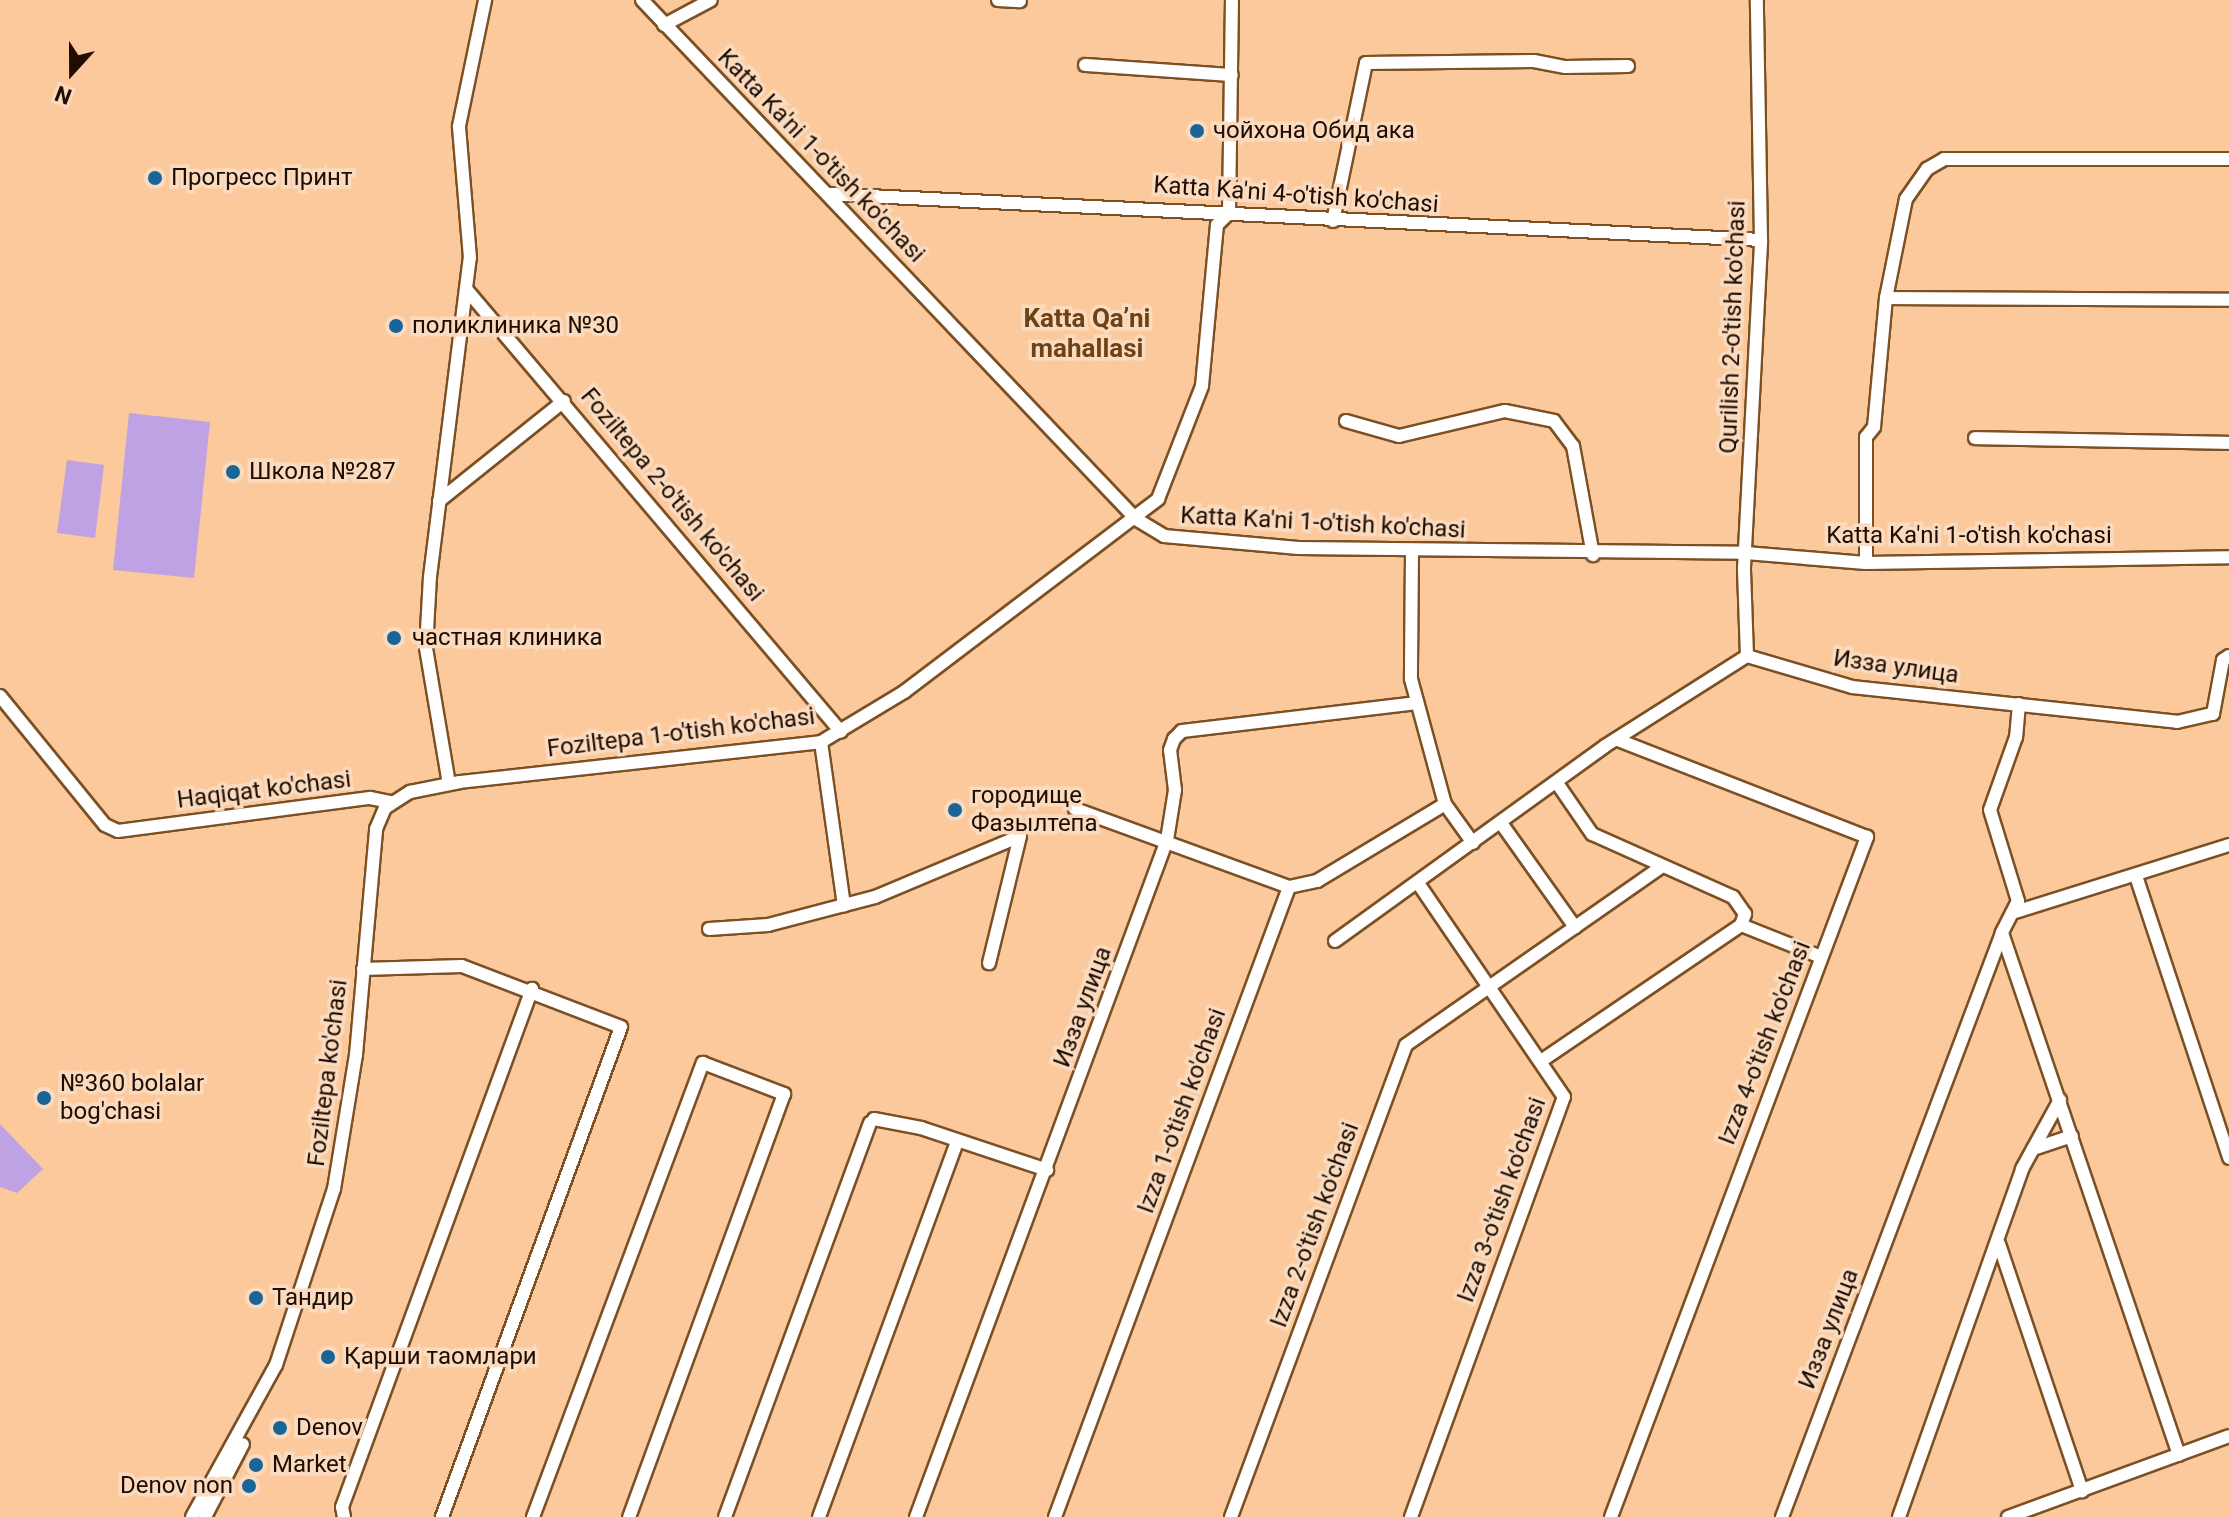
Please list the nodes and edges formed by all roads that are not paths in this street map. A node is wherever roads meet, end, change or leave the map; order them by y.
1 (485, 0) edge
2 (642, 0) edge
3 (711, 0) edge
4 (998, 0) edge
5 (1232, 0) edge
6 (1757, 0) edge
7 (1020, 1) edge
8 (664, 25) junction
9 (1085, 65) dead end
10 (1628, 66) dead end
11 (1232, 75) junction
12 (2229, 159) edge
13 (828, 194) junction
14 (1229, 213) junction
15 (1333, 221) junction
16 (1761, 240) junction
17 (466, 289) junction
18 (1886, 298) junction
19 (2229, 300) edge
20 (564, 401) junction
21 (1346, 421) dead end
22 (1975, 438) dead end
23 (2229, 443) edge
24 (439, 501) junction
25 (1136, 519) junction
26 (1412, 552) junction
27 (1746, 553) junction
28 (1593, 555) junction
29 (2229, 557) edge
30 (1866, 563) junction
31 (1747, 656) junction
32 (2229, 656) edge
33 (0, 696) edge
34 (1417, 703) junction
35 (2019, 704) junction
36 (841, 732) junction
37 (1616, 739) junction
38 (821, 742) junction
39 (1557, 783) junction
40 (449, 784) junction
41 (390, 802) junction
42 (1445, 804) junction
43 (1075, 809) dead end
44 (1501, 823) junction
45 (1167, 840) junction
46 (1473, 843) junction
47 (2229, 845) edge
48 (1660, 868) junction
49 (2136, 876) junction
50 (1418, 883) junction
51 (1289, 887) junction
52 (844, 905) junction
53 (2012, 913) junction
54 (1741, 925) junction
55 (1575, 927) junction
56 (709, 929) dead end
57 (2002, 933) junction
58 (1335, 941) dead end
59 (1821, 957) junction
60 (989, 963) dead end
61 (363, 969) junction
62 (1487, 983) junction
63 (532, 989) junction
64 (1541, 1061) junction
65 (2060, 1100) junction
66 (2072, 1136) junction
67 (957, 1141) junction
68 (2033, 1149) junction
69 (2229, 1158) edge
70 (1047, 1170) junction
71 (1999, 1244) junction
72 (258, 1403) junction
73 (2229, 1436) edge
74 (2179, 1455) junction
75 (2082, 1491) junction
76 (192, 1517) edge
77 (205, 1517) edge
78 (344, 1517) edge
79 (442, 1517) edge
80 (533, 1517) edge
81 (629, 1517) edge
82 (725, 1517) edge
83 (819, 1517) edge
84 (916, 1517) edge
85 (1055, 1517) edge
86 (1231, 1517) edge
87 (1411, 1517) edge
88 (1611, 1517) edge
89 (1782, 1517) edge
90 (1899, 1517) edge
91 (2008, 1517) edge

1 - 17 street
2 - 8 street, Katta Ka'ni 1-o'tish ko'chasi
3 - 8 street
4 - 7 street
5 - 11 street
6 - 16 street, Qurilish 2-o'tish ko'chasi
8 - 13 street, Katta Ka'ni 1-o'tish ko'chasi
9 - 11 street
10 - 15 street
11 - 14 street
12 - 18 street
13 - 14 street, Katta Ka'ni 4-o'tish ko'chasi
13 - 25 street, Katta Ka'ni 1-o'tish ko'chasi
14 - 15 street, Katta Ka'ni 4-o'tish ko'chasi
14 - 25 street, Foziltepa 1-o'tish ko'chasi
15 - 16 street, Katta Ka'ni 4-o'tish ko'chasi
16 - 27 street, Qurilish 2-o'tish ko'chasi
17 - 20 street, Foziltepa 2-o'tish ko'chasi
17 - 24 street
18 - 19 street
18 - 30 street
20 - 24 street
20 - 36 street, Foziltepa 2-o'tish ko'chasi
21 - 28 street
22 - 23 street
24 - 40 street
25 - 26 street, Katta Ka'ni 1-o'tish ko'chasi
25 - 36 street, Foziltepa 1-o'tish ko'chasi
26 - 28 street, Katta Ka'ni 1-o'tish ko'chasi
26 - 34 street
27 - 28 street, Katta Ka'ni 1-o'tish ko'chasi
27 - 30 street, Katta Ka'ni 1-o'tish ko'chasi
27 - 31 street, Qurilish 2-o'tish ko'chasi
29 - 30 street, Katta Ka'ni 1-o'tish ko'chasi
31 - 35 street, Изза улица
31 - 37 street
32 - 35 street, Изза улица
33 - 41 street, Haqiqat ko'chasi
34 - 42 street
34 - 45 street, Изза улица
35 - 53 street
36 - 38 street, Foziltepa 1-o'tish ko'chasi
37 - 39 street
37 - 59 street, Izza 4-o'tish ko'chasi
38 - 40 street, Foziltepa 1-o'tish ko'chasi
38 - 52 street
39 - 44 street
39 - 48 street
40 - 41 street
41 - 61 street, Foziltepa ko'chasi
42 - 46 street
42 - 51 street
43 - 45 street
44 - 46 street
44 - 55 street
45 - 51 street
45 - 70 street, Изза улица
46 - 50 street
47 - 49 street
48 - 54 street
48 - 55 street, Izza 2-o'tish ko'chasi
49 - 53 street
49 - 69 street
50 - 58 street
50 - 62 street, Izza 3-o'tish ko'chasi
51 - 85 street, Izza 1-o'tish ko'chasi
52 - 56 street
52 - 60 street
53 - 57 street, Изза улица
54 - 59 street
54 - 64 street
55 - 62 street, Izza 2-o'tish ko'chasi
57 - 65 street
57 - 89 street, Изза улица
59 - 88 street, Izza 4-o'tish ko'chasi
61 - 63 street
61 - 72 street, Foziltepa ko'chasi
62 - 64 street, Izza 3-o'tish ko'chasi
62 - 86 street, Izza 2-o'tish ko'chasi
63 - 78 street
63 - 79 street
64 - 87 street, Izza 3-o'tish ko'chasi
65 - 66 street
65 - 68 street
66 - 68 street
66 - 74 street
67 - 70 street
67 - 82 street
67 - 83 street
68 - 71 street
70 - 84 street, Изза улица
71 - 75 street
71 - 90 street
72 - 76 street, Foziltepa ko'chasi
72 - 77 street, Foziltepa ko'chasi
73 - 74 street
74 - 75 street
75 - 91 street
80 - 81 street

